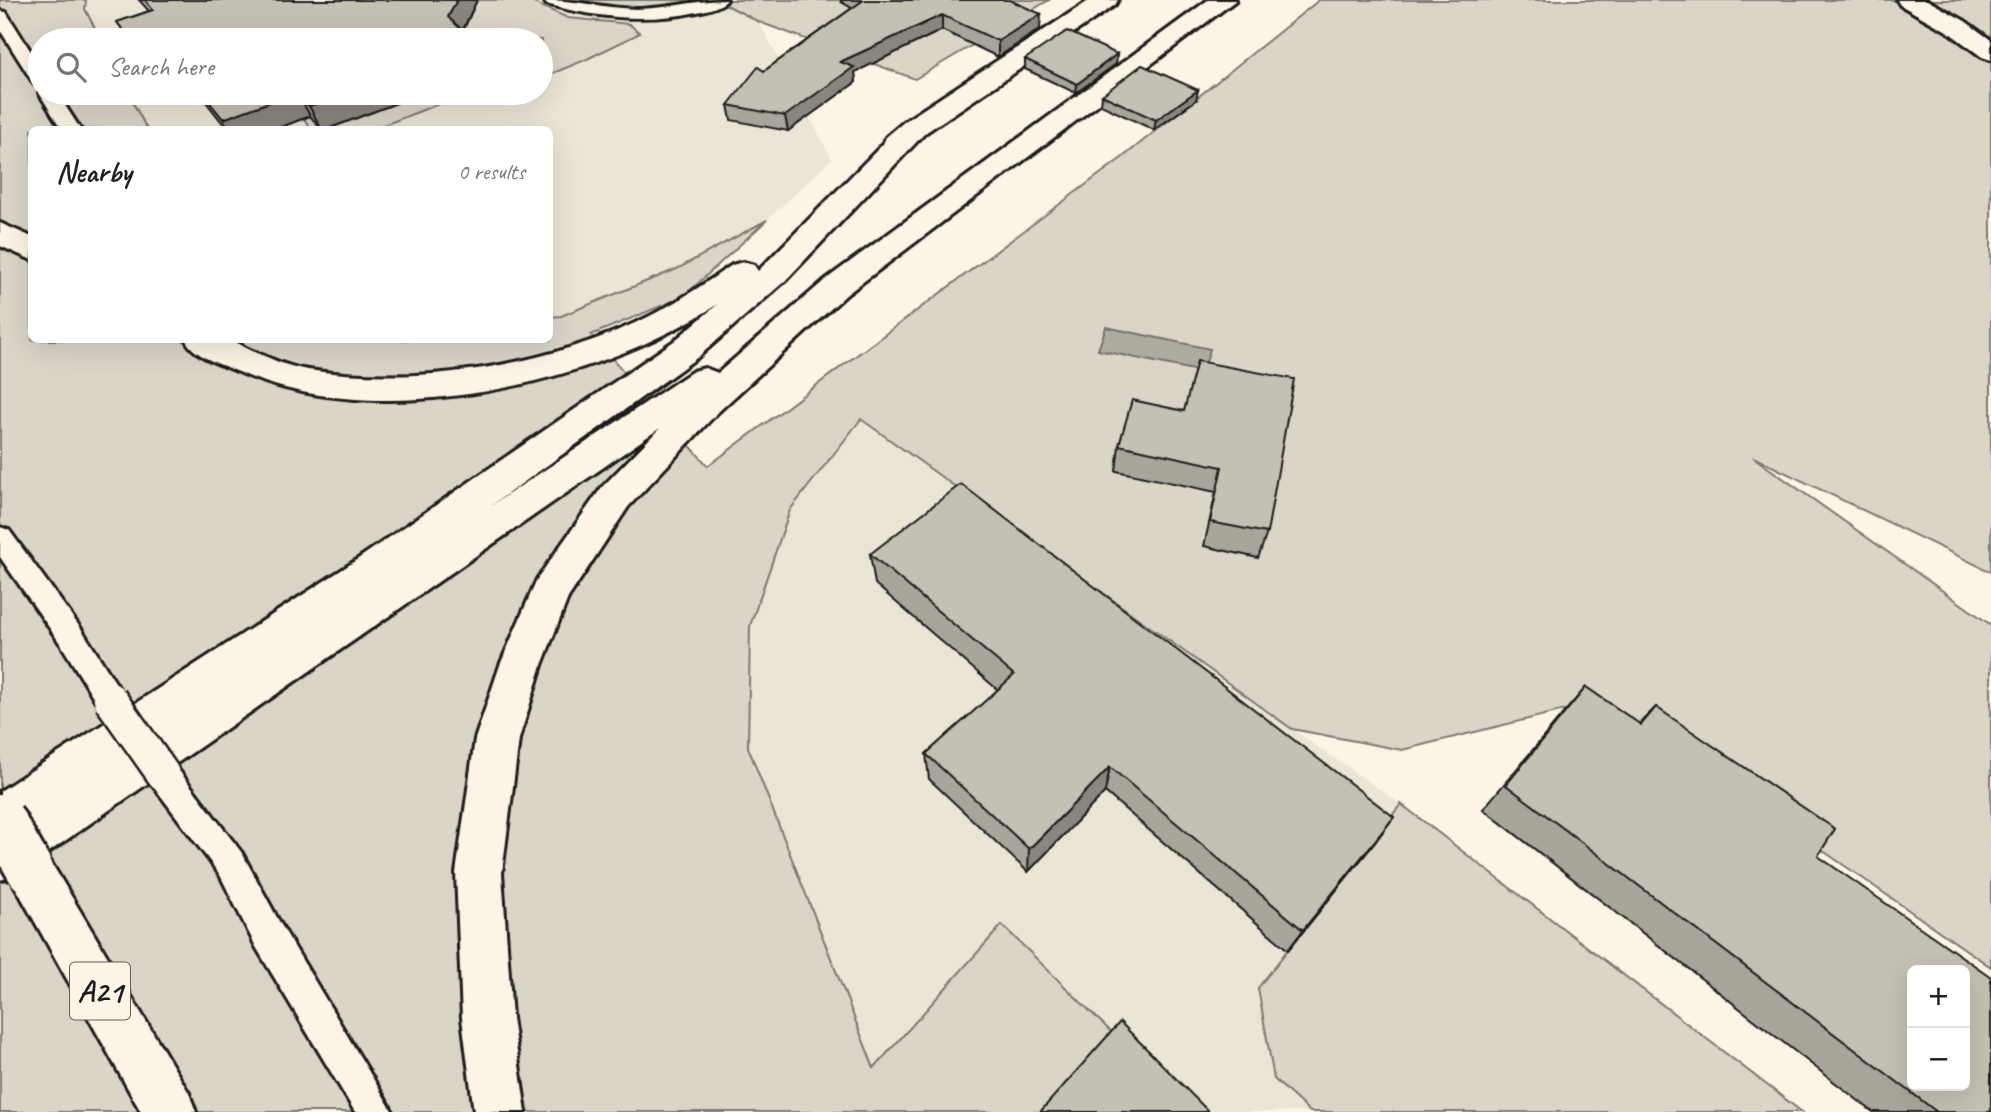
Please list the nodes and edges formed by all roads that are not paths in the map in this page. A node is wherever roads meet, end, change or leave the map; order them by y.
1 (552, 0) edge
2 (719, 0) edge
3 (1106, 0) edge
4 (1909, 0) edge
5 (1221, 3) edge
6 (0, 16) edge
7 (1991, 52) edge
8 (28, 61) edge
9 (56, 105) edge
10 (69, 126) edge
11 (915, 127) junction
12 (0, 233) edge
13 (28, 248) edge
14 (836, 287) junction
15 (212, 343) edge
16 (0, 537) edge
17 (0, 817) edge
18 (15, 864) edge
19 (170, 1112) edge
20 (375, 1112) edge
21 (500, 1112) edge

1 - 2 lane
3 - 11 highway
4 - 7 highway
5 - 14 highway
6 - 8 lane
9 - 10 lane
11 - 15 highway
11 - 17 highway
12 - 13 highway
14 - 18 highway
14 - 21 highway
16 - 20 lane, bridge
17 - 18 highway, A21, bridge
18 - 19 highway, A21

